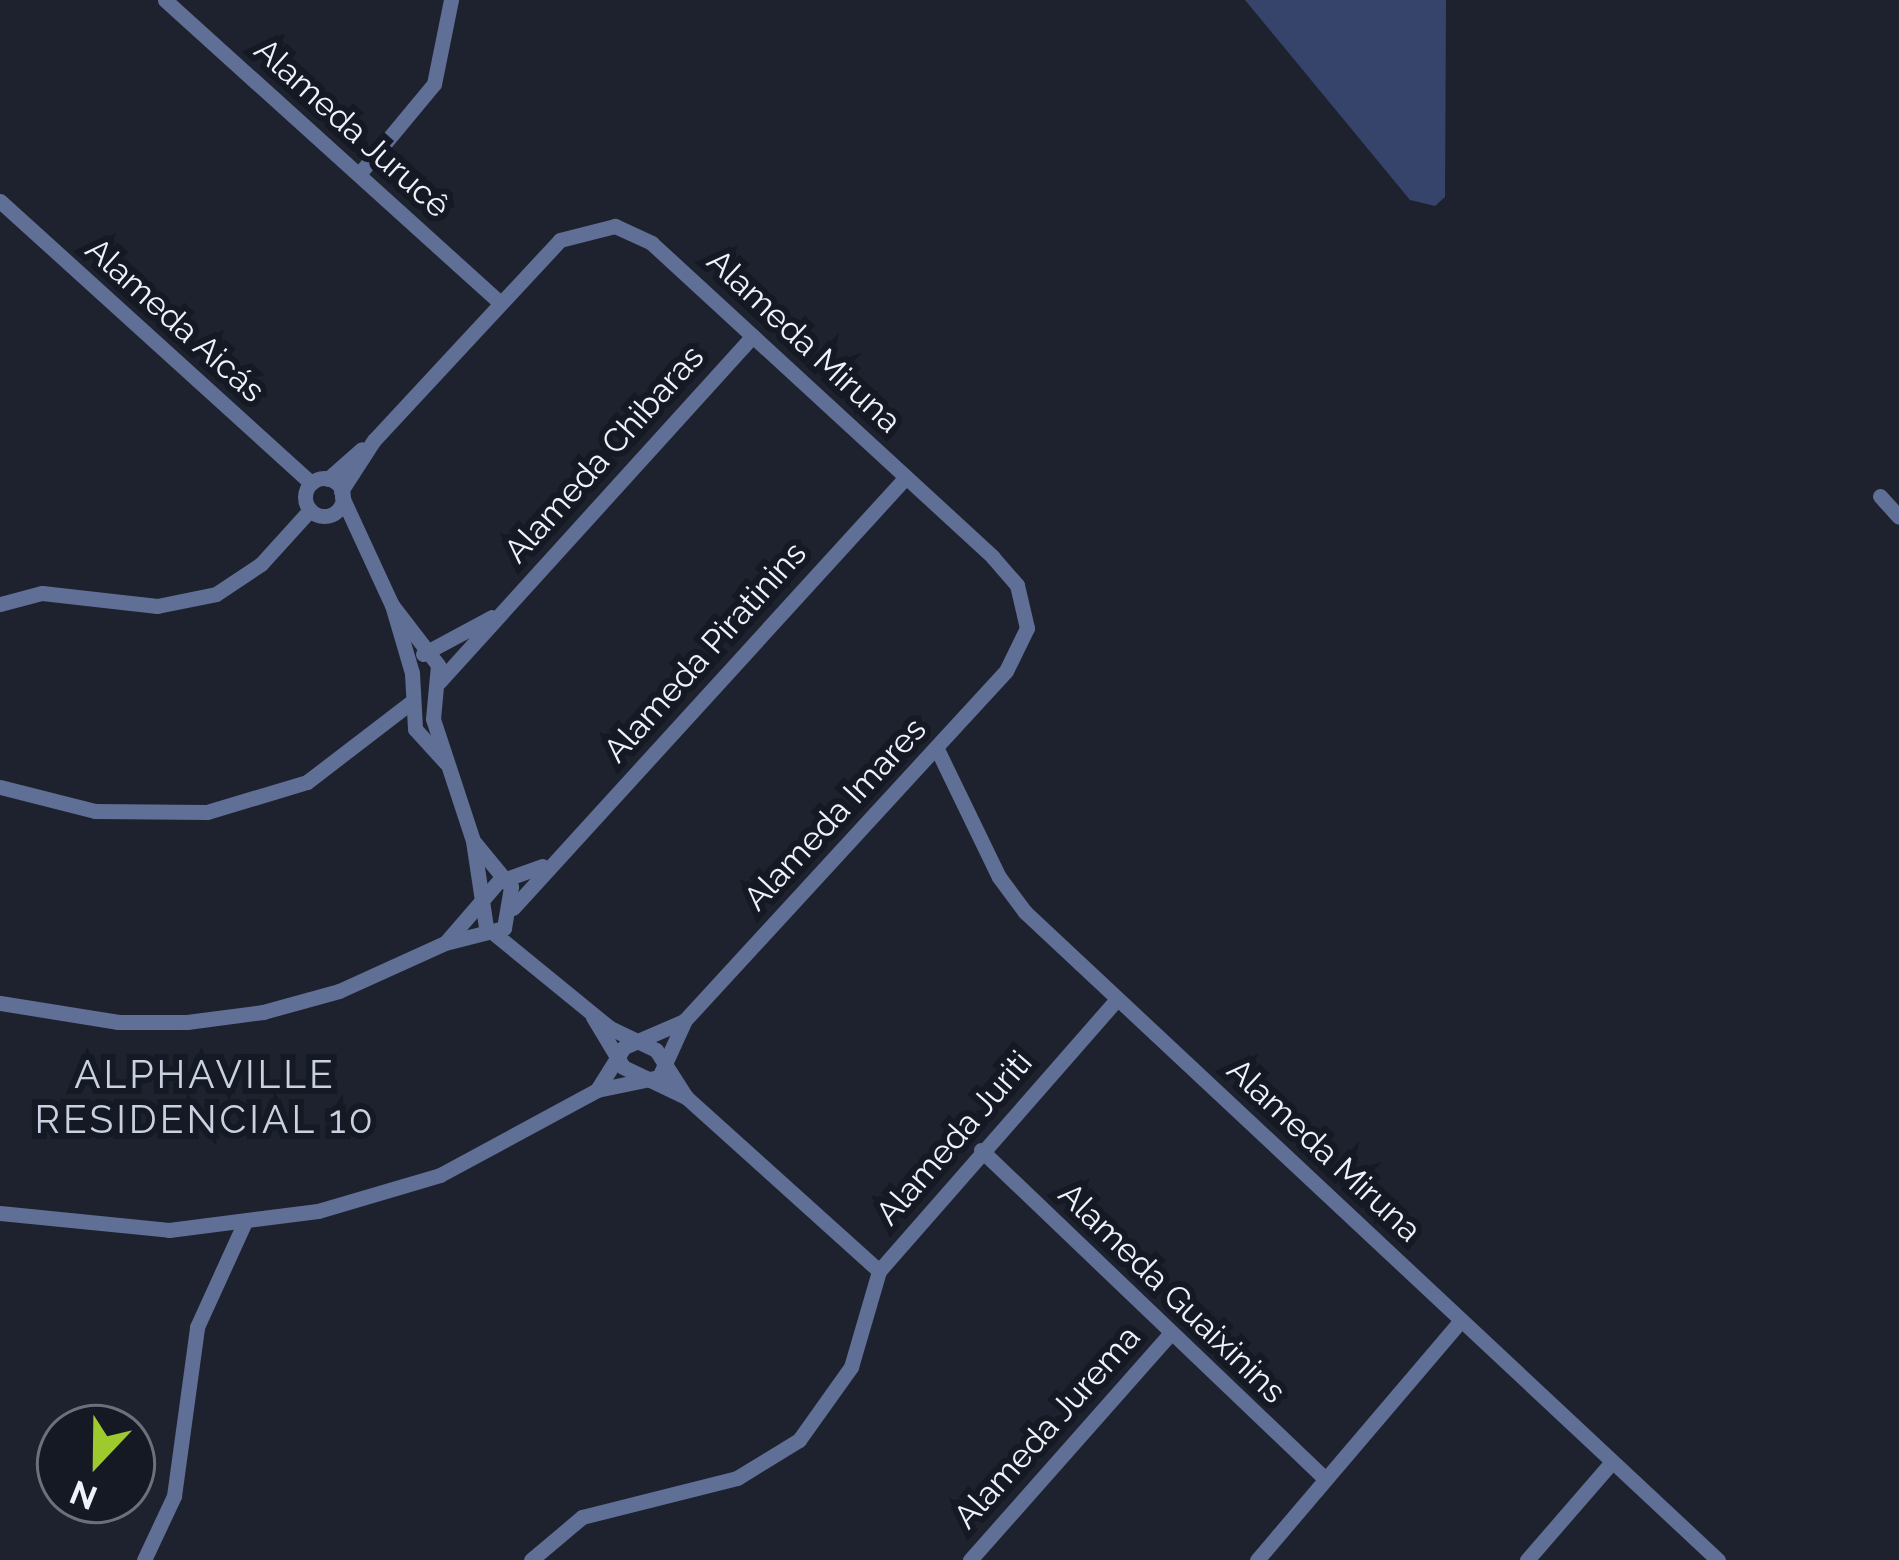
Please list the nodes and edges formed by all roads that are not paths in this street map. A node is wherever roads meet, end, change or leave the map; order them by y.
1 (165, 0) edge
2 (451, 0) edge
3 (360, 173) junction
4 (0, 201) edge
5 (498, 302) junction
6 (753, 336) junction
7 (374, 440) junction
8 (906, 477) junction
9 (319, 481) junction
10 (342, 494) junction
11 (1880, 496) dead end
12 (318, 513) junction
13 (1899, 517) edge
14 (371, 551) junction
15 (0, 604) edge
16 (392, 605) junction
17 (500, 613) junction
18 (1023, 643) joint
19 (430, 651) junction
20 (409, 663) junction
21 (439, 682) junction
22 (410, 704) junction
23 (433, 718) junction
24 (415, 729) junction
25 (378, 734) junction
26 (937, 749) junction
27 (452, 770) junction
28 (0, 787) edge
29 (473, 841) junction
30 (545, 865) junction
31 (506, 877) junction
32 (485, 897) junction
33 (510, 915) junction
34 (490, 932) junction
35 (446, 943) junction
36 (531, 964) junction
37 (1115, 1001) junction
38 (0, 1003) edge
39 (590, 1012) junction
40 (685, 1020) junction
41 (639, 1042) junction
42 (615, 1057) junction
43 (665, 1060) junction
44 (645, 1080) junction
45 (597, 1090) junction
46 (686, 1097) junction
47 (981, 1150) junction
48 (0, 1213) edge
49 (244, 1224) junction
50 (879, 1271) junction
51 (1461, 1320) junction
52 (1170, 1334) junction
53 (1611, 1463) junction
54 (1323, 1477) junction
55 (144, 1560) edge
56 (531, 1560) edge
57 (970, 1560) edge
58 (1257, 1560) edge
59 (1527, 1560) edge
60 (1718, 1560) edge

1 - 3 street, Alameda Jurucê
2 - 3 street
3 - 5 street, Alameda Jurucê
4 - 9 street, Alameda Aicás
5 - 6 street, Alameda Miruna
5 - 7 street
6 - 8 street, Alameda Miruna
6 - 17 street, Alameda Chibaras
7 - 9 street
7 - 10 street
8 - 18 street, Alameda Miruna
8 - 30 street, Alameda Piratinins
9 - 10 street, Alameda Aicás
9 - 12 street
10 - 12 street
10 - 14 street
11 - 13 street
12 - 14 street
12 - 15 street
14 - 16 street
16 - 19 street
16 - 20 street
17 - 19 street
17 - 21 street, Alameda Chibaras
18 - 26 street, Alameda Imares
19 - 20 street
19 - 21 street
20 - 22 street
21 - 23 street
22 - 24 street
22 - 25 street
23 - 24 street
23 - 27 street
24 - 25 street
24 - 27 street
25 - 28 street
26 - 37 street, Alameda Miruna
26 - 40 street, Alameda Imares
27 - 29 street
29 - 31 street
29 - 32 street
30 - 31 street
30 - 33 street, Alameda Piratinins
31 - 32 street
31 - 33 street
32 - 34 street
32 - 35 street
33 - 34 street
33 - 36 street
34 - 35 street
34 - 36 street
35 - 38 street
36 - 39 street
37 - 47 street, Alameda Juriti
37 - 51 street, Alameda Miruna
39 - 41 street
39 - 42 street
40 - 41 street
40 - 43 street
41 - 42 street
41 - 43 street
42 - 44 street
42 - 45 street
43 - 44 street
43 - 46 street
44 - 45 street
44 - 46 street
45 - 49 street
46 - 50 street
47 - 50 street, Alameda Juriti
47 - 52 street, Alameda Guaixinins
48 - 49 street
49 - 55 street
50 - 56 street, Alameda Juriti
51 - 53 street, Alameda Miruna
51 - 54 street
52 - 54 street, Alameda Guaixinins
52 - 57 street, Alameda Jurema
53 - 59 street
53 - 60 street, Alameda Miruna
54 - 58 street

